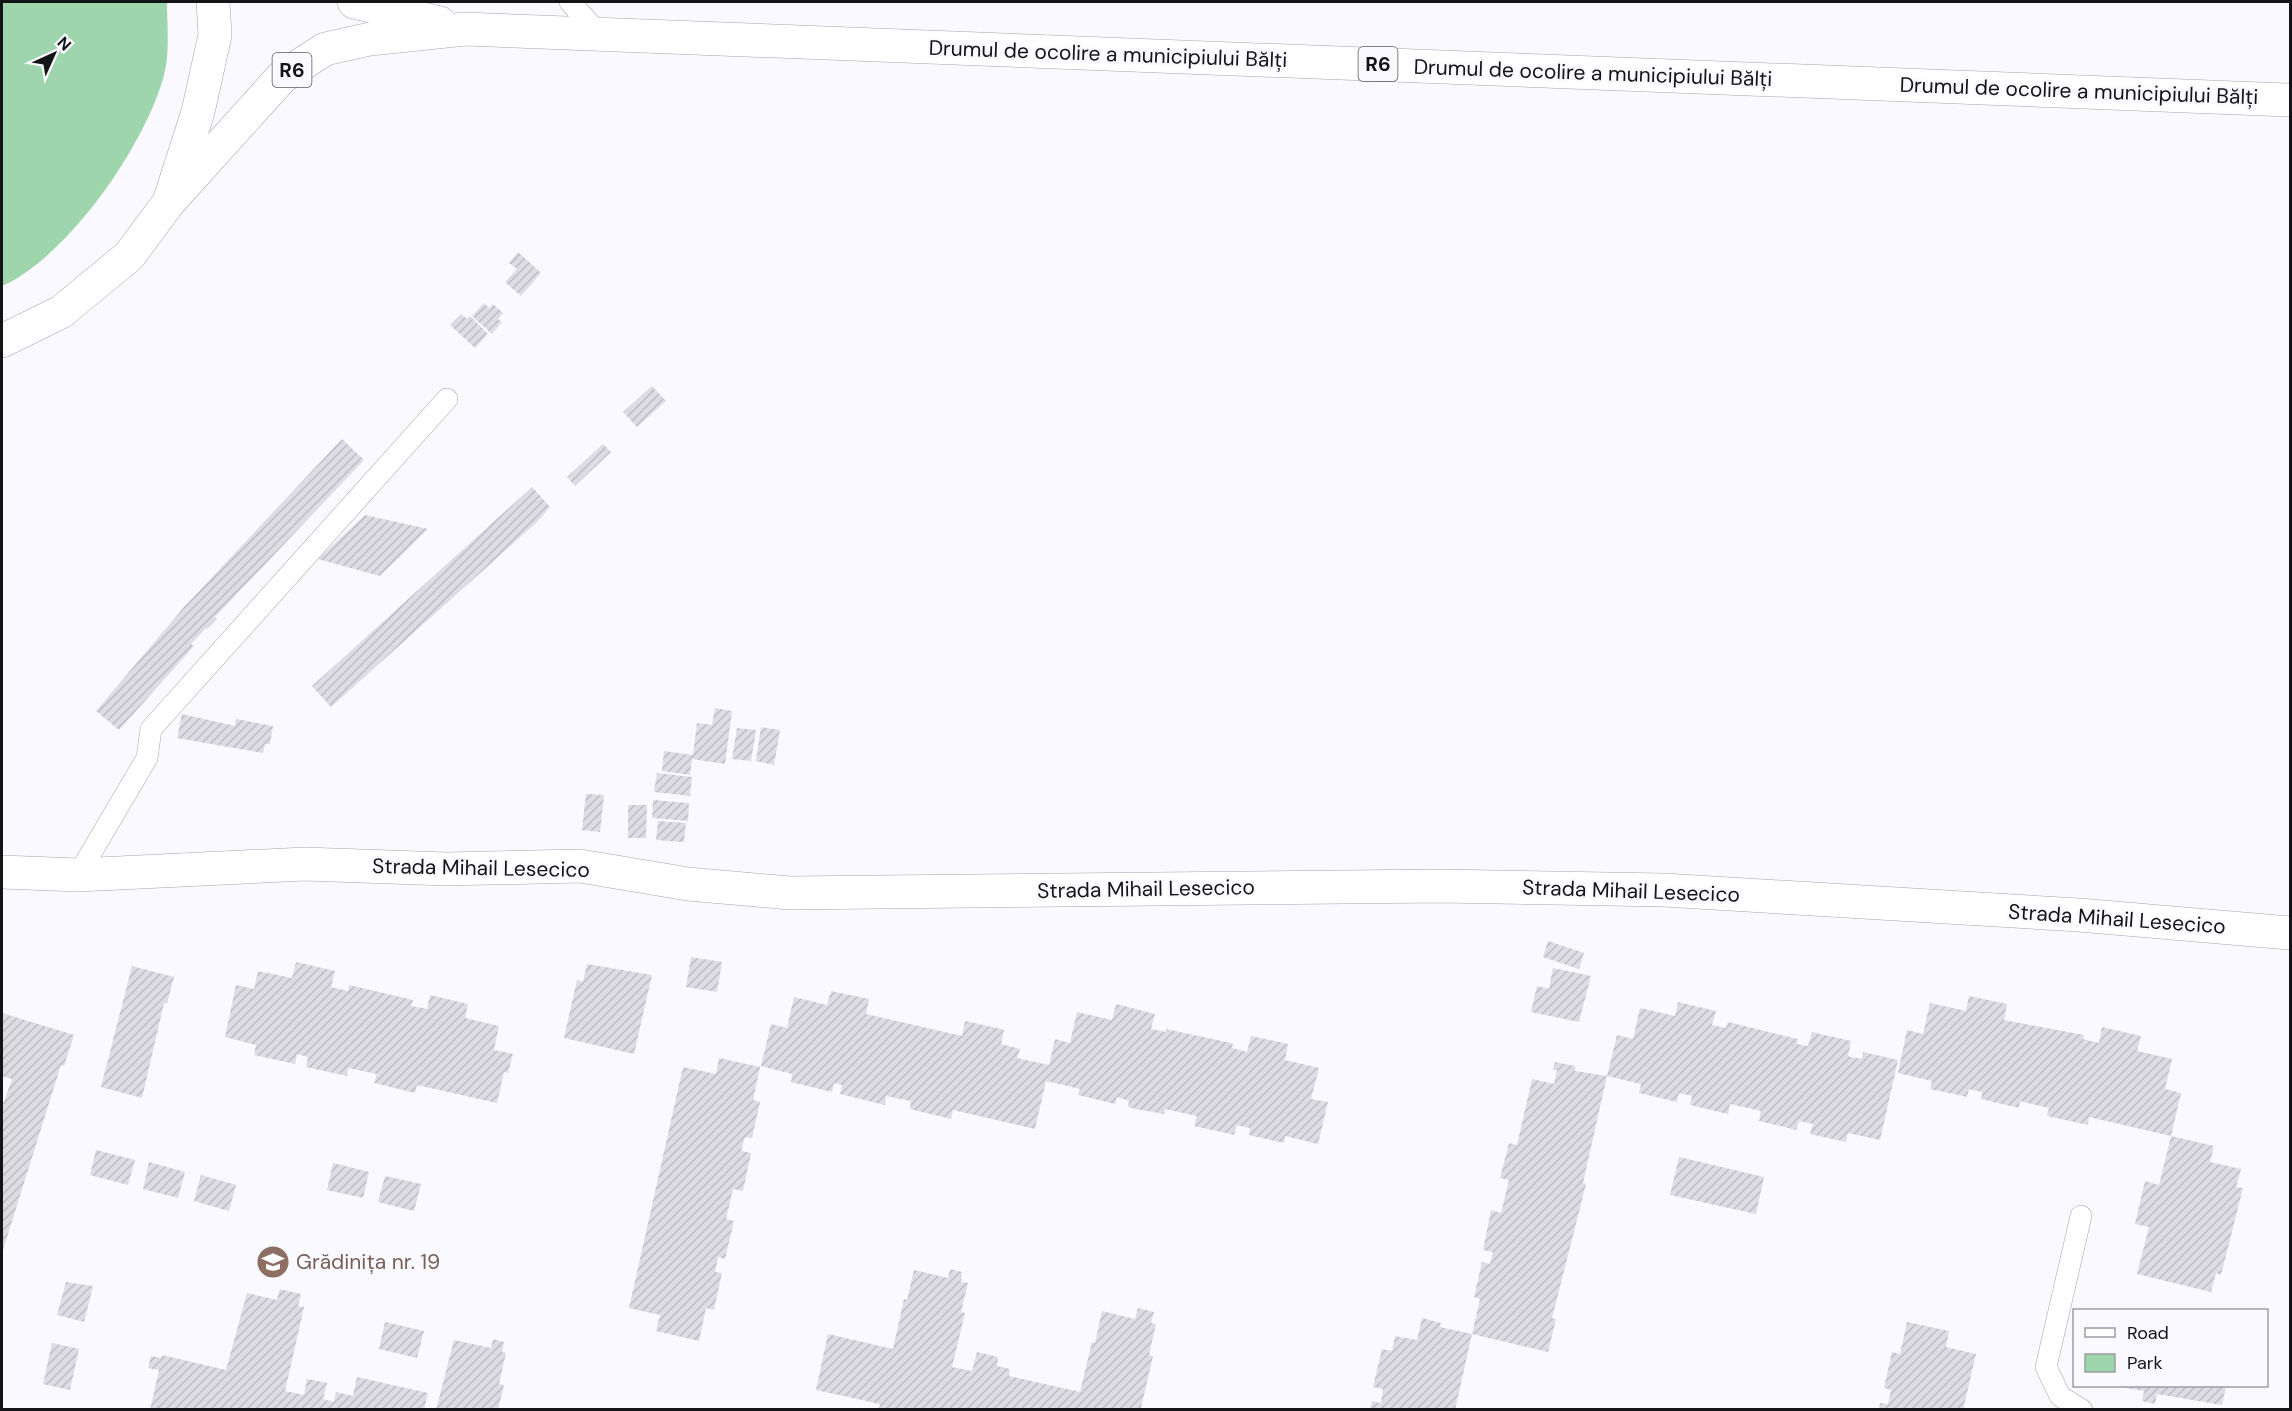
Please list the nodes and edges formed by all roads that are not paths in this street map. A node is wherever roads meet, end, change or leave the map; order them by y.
1 (213, 2) edge
2 (354, 2) edge
3 (570, 2) edge
4 (465, 29) junction
5 (599, 34) junction
6 (2290, 100) edge
7 (170, 202) junction
8 (2, 342) edge
9 (447, 399) dead end
10 (2, 872) edge
11 (78, 875) junction
12 (2290, 933) edge
13 (2081, 1216) dead end
14 (2082, 1410) edge

1 - 7 main road
2 - 4 main road, Drumul de ocolire a municipiului Bălți / R6
3 - 5 lane
4 - 5 main road, Drumul de ocolire a municipiului Bălți / R6
4 - 7 main road, Drumul de ocolire a municipiului Bălți / R6
5 - 6 main road, Drumul de ocolire a municipiului Bălți / R6
7 - 8 main road, Drumul de ocolire a municipiului Bălți
9 - 11 lane
10 - 11 main road, Strada Mihail Lesecico
11 - 12 main road, Strada Mihail Lesecico
13 - 14 lane

